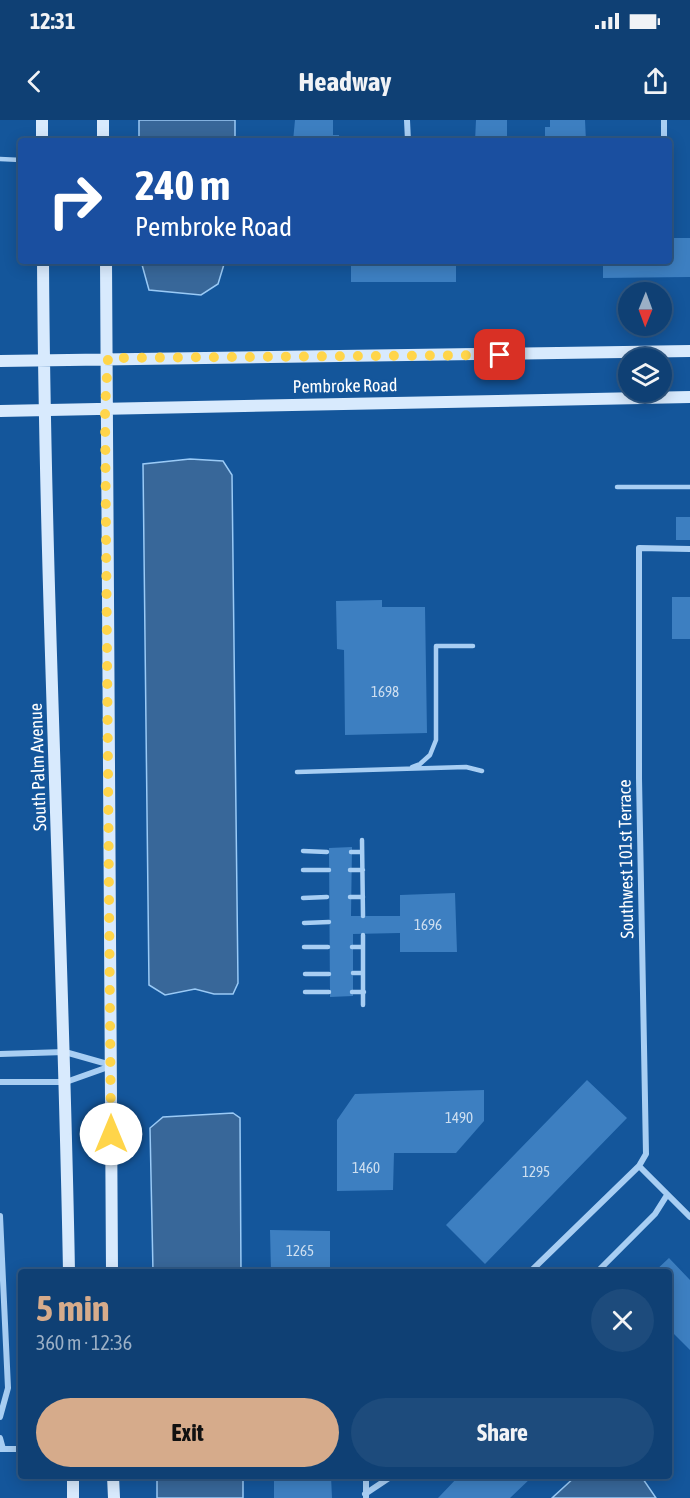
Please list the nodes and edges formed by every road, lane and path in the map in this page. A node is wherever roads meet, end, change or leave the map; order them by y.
1 (42, 120) edge
2 (103, 120) edge
3 (407, 120) edge
4 (664, 120) edge
5 (42, 138) edge
6 (103, 138) edge
7 (408, 138) edge
8 (664, 138) edge
9 (0, 159) edge
10 (18, 160) edge
11 (43, 264) edge
12 (106, 264) edge
13 (690, 351) edge
14 (108, 358) junction
15 (44, 360) junction
16 (0, 361) edge
17 (690, 397) edge
18 (105, 409) junction
19 (44, 410) junction
20 (0, 411) edge
21 (617, 487) dead end
22 (690, 487) edge
23 (690, 549) edge
24 (473, 646) dead end
25 (407, 770) junction
26 (482, 771) dead end
27 (297, 772) dead end
28 (362, 840) dead end
29 (303, 851) dead end
30 (327, 852) dead end
31 (351, 852) dead end
32 (362, 852) junction
33 (303, 870) dead end
34 (329, 870) dead end
35 (350, 870) dead end
36 (363, 870) junction
37 (327, 897) dead end
38 (350, 897) dead end
39 (363, 897) junction
40 (303, 898) dead end
41 (363, 916) dead end
42 (329, 922) dead end
43 (304, 923) dead end
44 (363, 934) dead end
45 (363, 946) junction
46 (304, 947) dead end
47 (328, 947) dead end
48 (352, 947) dead end
49 (363, 973) junction
50 (304, 974) dead end
51 (329, 974) dead end
52 (353, 974) dead end
53 (305, 992) dead end
54 (329, 992) dead end
55 (352, 992) dead end
56 (364, 992) junction
57 (363, 1005) dead end
58 (65, 1052) junction
59 (0, 1054) edge
60 (111, 1065) junction
61 (0, 1082) edge
62 (66, 1082) junction
63 (639, 1166) junction
64 (668, 1195) junction
65 (0, 1216) edge
66 (690, 1216) edge
67 (69, 1269) edge
68 (112, 1269) edge
69 (533, 1269) edge
70 (600, 1269) edge
71 (0, 1417) edge
72 (0, 1438) edge
73 (2, 1449) edge
74 (18, 1449) edge
75 (73, 1479) edge
76 (113, 1479) edge
77 (366, 1479) edge
78 (388, 1479) edge
79 (365, 1496) edge
80 (73, 1498) edge
81 (114, 1498) edge

1 - 5 main road
2 - 6 main road
3 - 7 street
4 - 8 street
9 - 10 lane
11 - 15 main road, South Palm Avenue
12 - 14 main road
13 - 14 main road, Pembroke Road
14 - 15 main road, Pembroke Road
14 - 18 main road
15 - 16 main road, Pembroke Road
15 - 19 main road, South Palm Avenue
17 - 18 main road, Pembroke Road
18 - 19 main road, Pembroke Road
18 - 60 main road
19 - 20 main road, Pembroke Road
19 - 58 main road, South Palm Avenue
21 - 22 lane
23 - 63 street, Southwest 101st Terrace
24 - 25 lane
25 - 26 lane
25 - 27 lane
28 - 32 lane
29 - 30 lane
31 - 32 lane
32 - 36 lane
33 - 34 lane
35 - 36 lane
36 - 39 lane
37 - 40 lane
38 - 39 lane
39 - 41 lane
42 - 43 lane
44 - 45 lane
45 - 48 lane
45 - 49 lane
46 - 47 lane
49 - 52 lane
49 - 56 lane
50 - 51 lane
53 - 54 lane
55 - 56 lane
56 - 57 lane
58 - 59 street
58 - 60 street
58 - 62 main road, South Palm Avenue
60 - 62 street
60 - 68 main road
61 - 62 street
62 - 67 main road, South Palm Avenue
63 - 64 street
63 - 69 street
64 - 66 street
64 - 70 street
65 - 71 street
72 - 73 street
73 - 74 street
75 - 80 main road
76 - 81 main road
77 - 79 street
78 - 79 street

